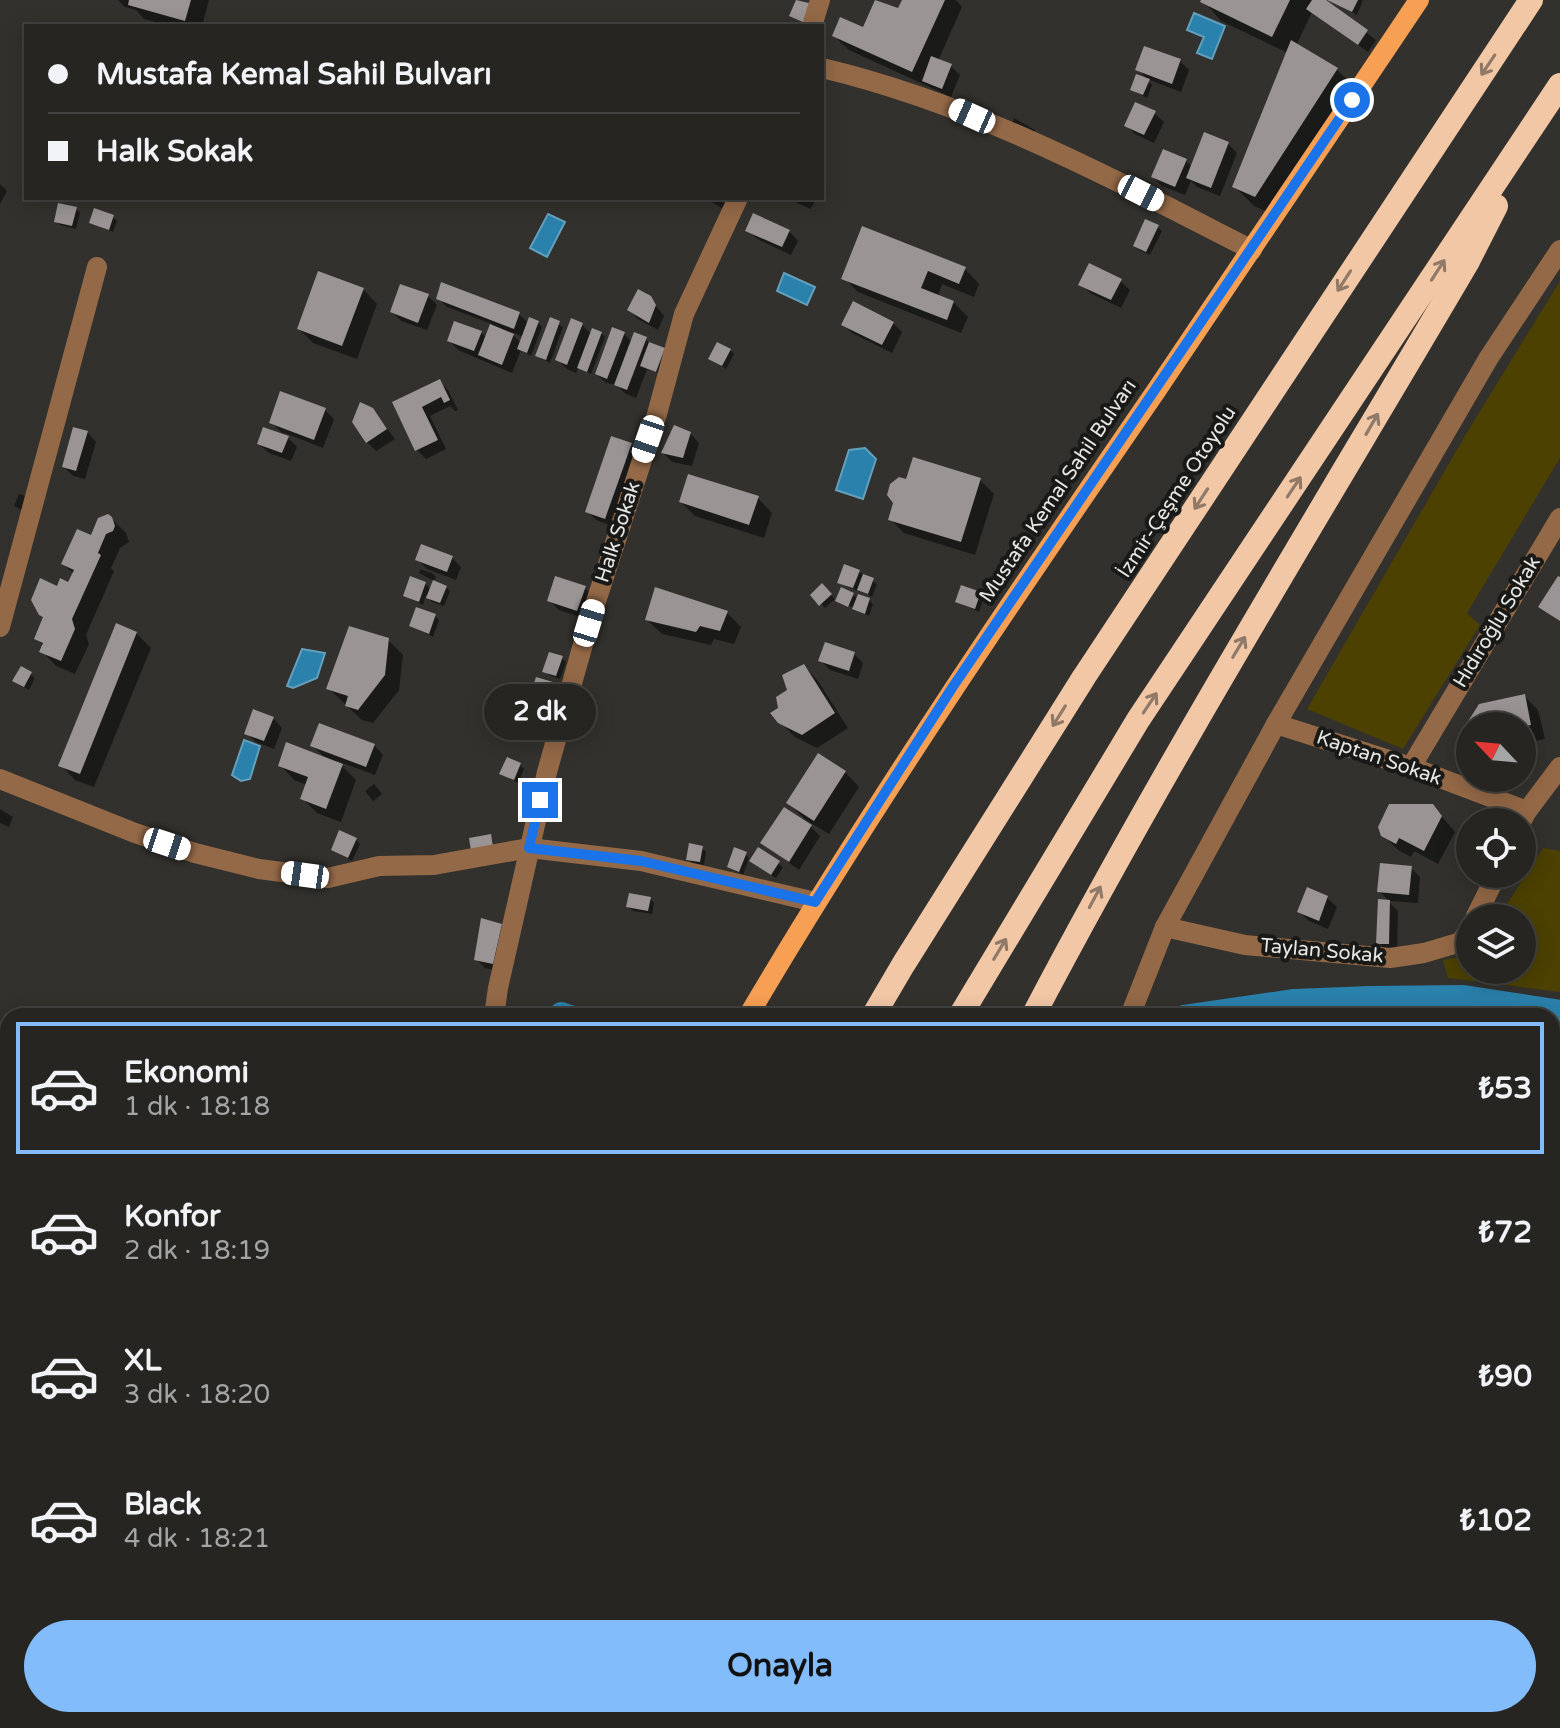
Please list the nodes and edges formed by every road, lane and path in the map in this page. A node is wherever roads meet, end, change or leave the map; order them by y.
1 (820, 0) edge
2 (1419, 0) edge
3 (1531, 0) edge
4 (813, 24) edge
5 (824, 68) edge
6 (1558, 88) edge
7 (737, 200) edge
8 (1252, 250) junction
9 (1560, 250) edge
10 (97, 267) dead end
11 (1560, 520) edge
12 (0, 627) edge
13 (1276, 724) junction
14 (1411, 767) junction
15 (1560, 767) edge
16 (0, 779) edge
17 (1506, 808) edge
18 (1530, 808) edge
19 (529, 848) junction
20 (815, 902) junction
21 (1165, 927) junction
22 (1456, 943) edge
23 (496, 1008) edge
24 (753, 1008) edge
25 (878, 1008) edge
26 (965, 1008) edge
27 (1037, 1008) edge
28 (1134, 1008) edge

1 - 4 street
2 - 8 main road, Mustafa Kemal Sahil Bulvarı
3 -> 25 highway, İzmir-Çeşme Otoyolu
5 - 8 street
26 -> 6 highway
27 -> 6 highway
7 - 19 street, Halk Sokak
8 - 20 main road, Mustafa Kemal Sahil Bulvarı
9 - 13 street
10 - 12 street
11 - 14 street, Hıdıroğlu Sokak
13 - 14 street, Kaptan Sokak
13 - 21 street
14 - 17 street, Kaptan Sokak
15 - 18 street
16 - 19 street
19 - 20 street
19 - 23 street, Halk Sokak
20 - 24 main road, Mustafa Kemal Sahil Bulvarı
21 - 22 street, Taylan Sokak
21 - 28 street

